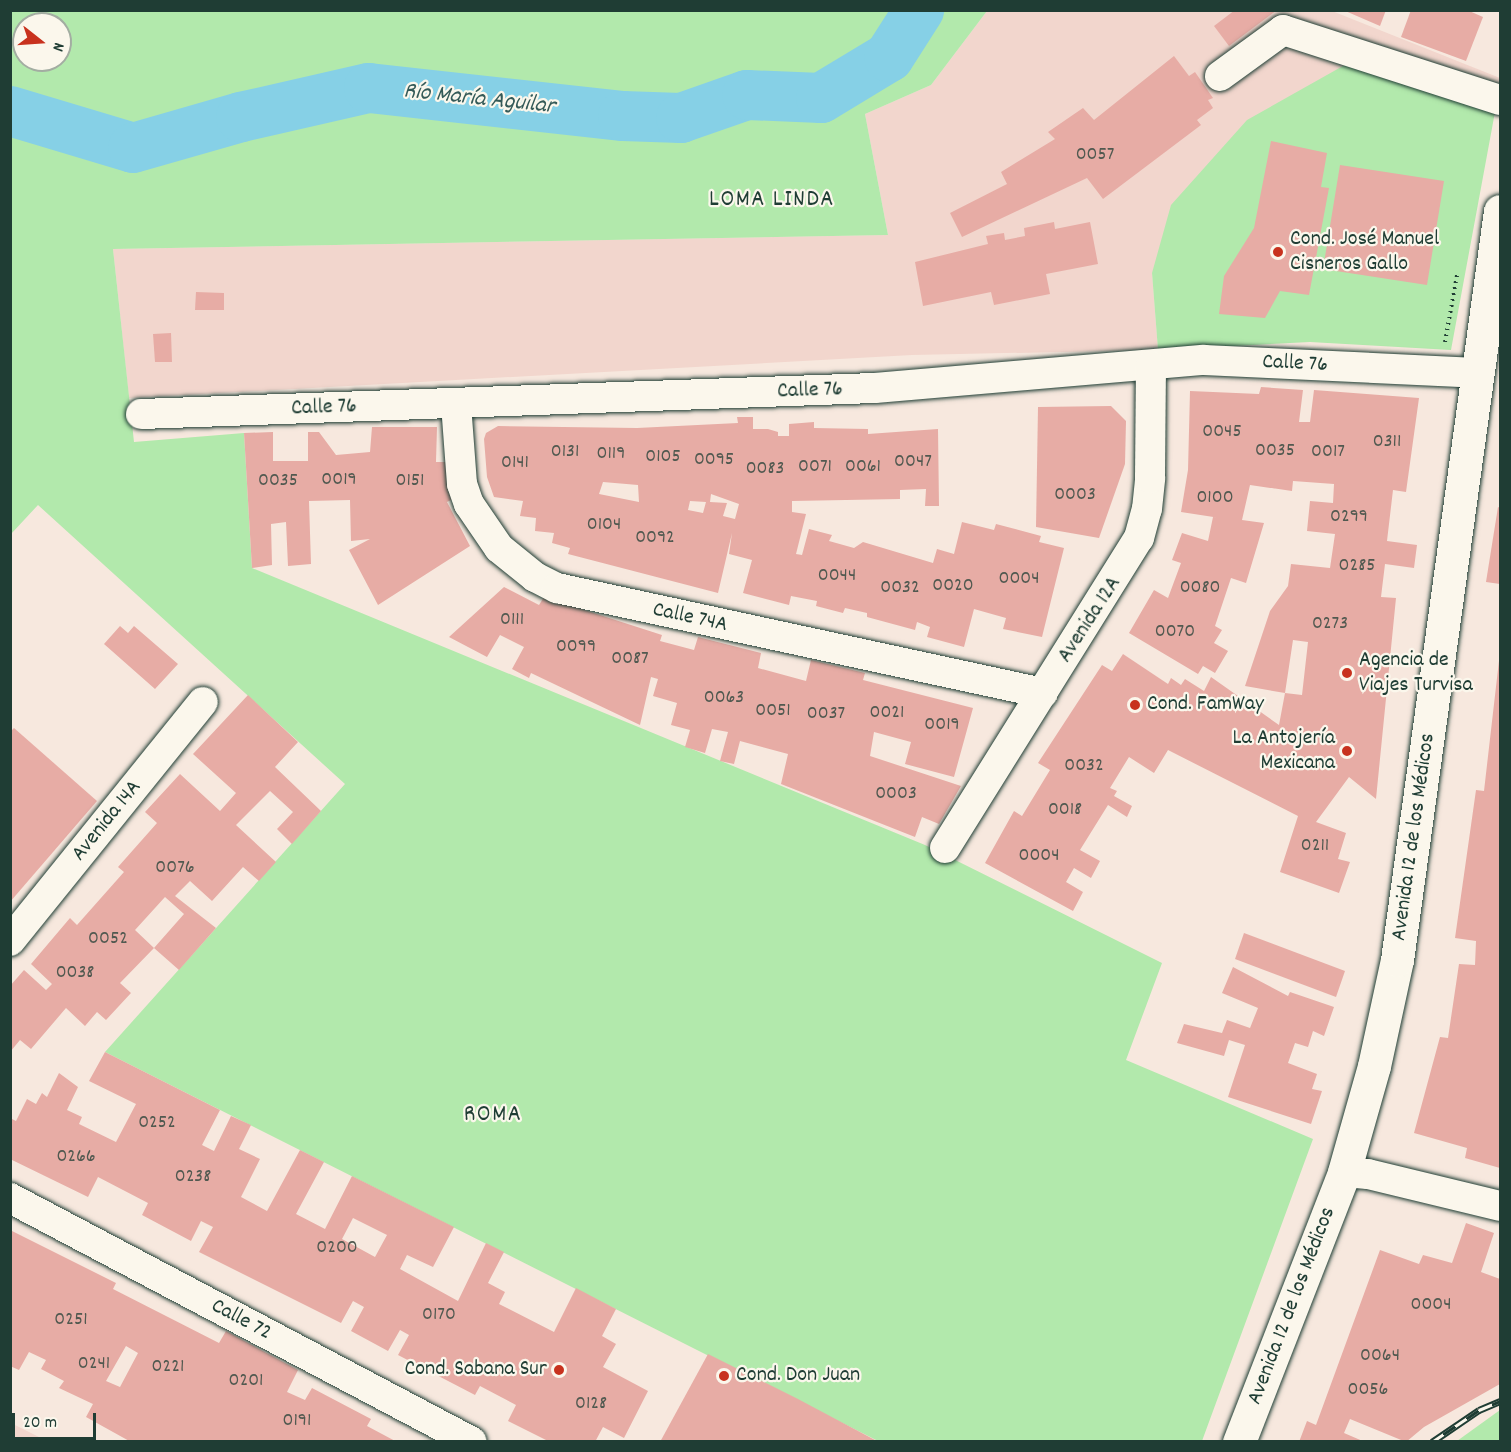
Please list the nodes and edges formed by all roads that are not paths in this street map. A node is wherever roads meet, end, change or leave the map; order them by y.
1 (1220, 75) dead end
2 (1500, 100) edge
3 (1500, 212) edge
4 (1151, 366) junction
5 (1478, 373) junction
6 (456, 404) junction
7 (141, 414) dead end
8 (1043, 693) junction
9 (203, 702) dead end
10 (945, 848) dead end
11 (10, 941) edge
12 (1344, 1172) junction
13 (10, 1198) edge
14 (1500, 1206) edge
15 (472, 1442) edge
16 (1239, 1442) edge

1 - 2 street
3 - 5 main road, Avenida 12 de los Médicos
4 - 5 street, Calle 76
4 - 6 street, Calle 76
4 - 8 street, Avenida 12A
5 - 12 main road, Avenida 12 de los Médicos
6 - 7 street, Calle 76
6 - 8 street, Calle 74A
8 - 10 street, Avenida 12A
9 - 11 street, Avenida 14A
12 - 14 street
12 - 16 main road, Avenida 12 de los Médicos
13 - 15 street, Calle 72

